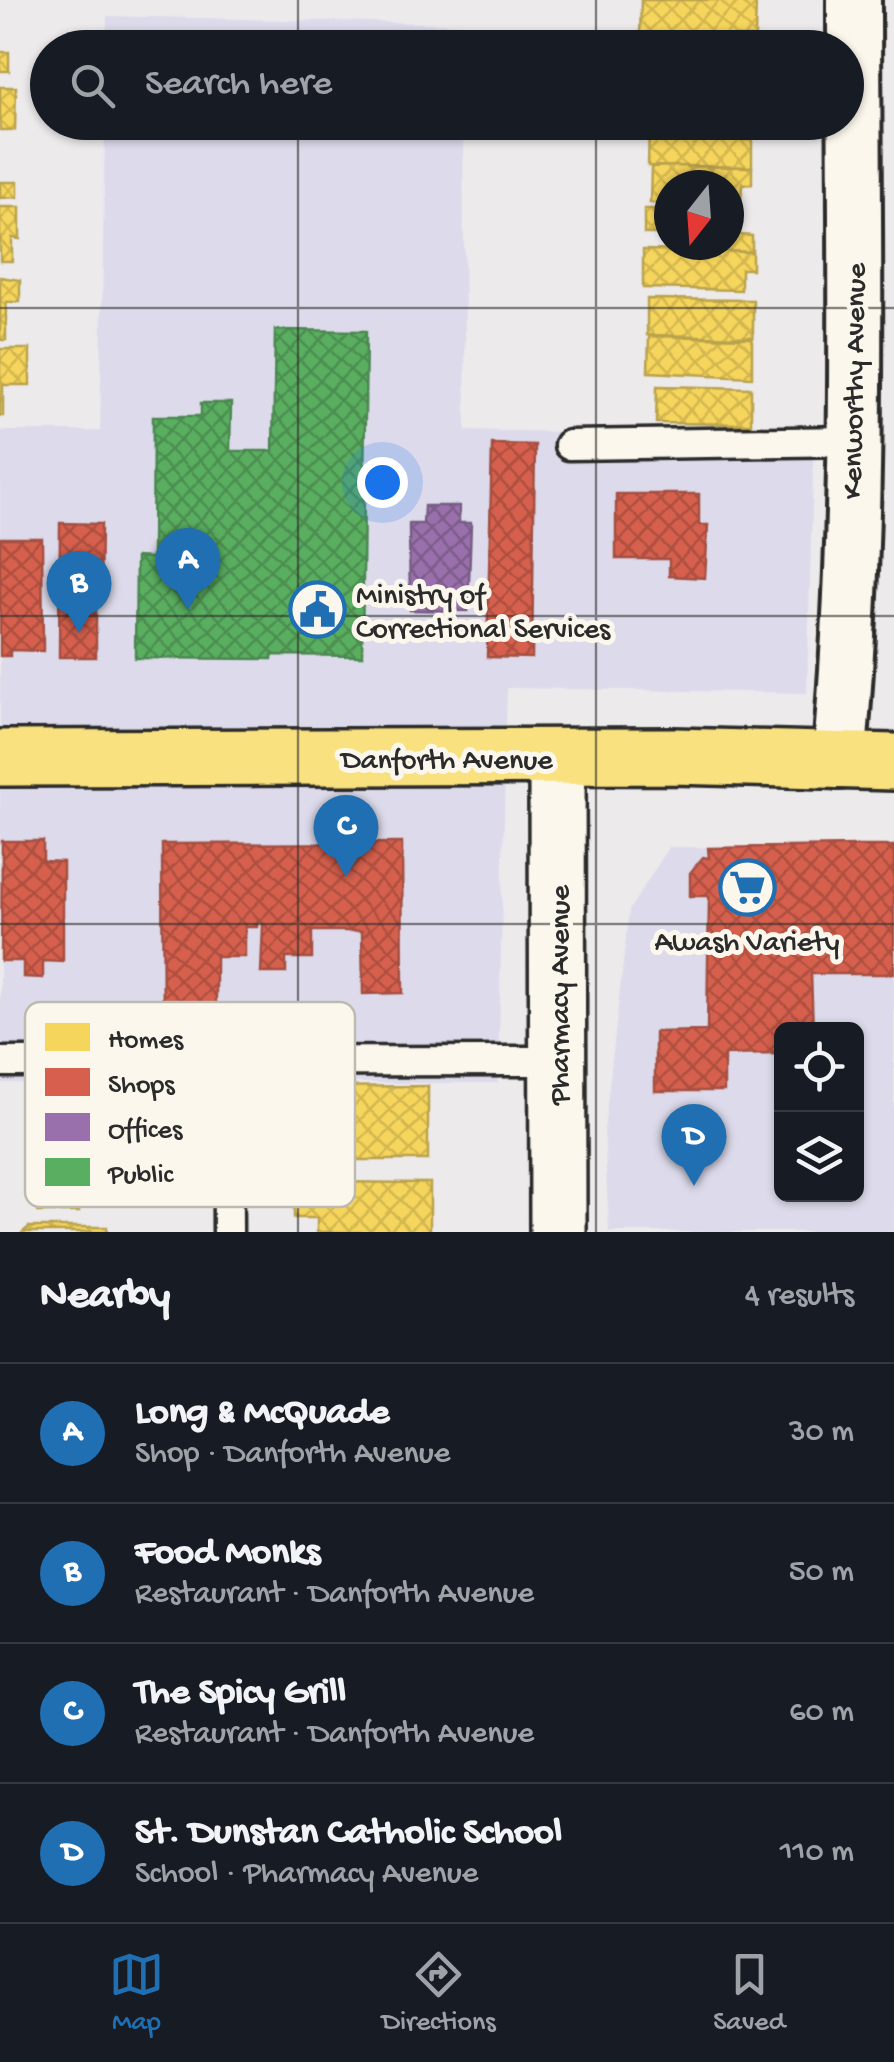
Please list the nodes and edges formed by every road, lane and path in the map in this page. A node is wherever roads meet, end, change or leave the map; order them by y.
1 (854, 0) edge
2 (854, 30) edge
3 (854, 140) edge
4 (853, 441) junction
5 (568, 445) dead end
6 (558, 757) junction
7 (0, 758) edge
8 (840, 762) junction
9 (894, 762) edge
10 (557, 1061) junction
11 (355, 1062) edge
12 (228, 1207) edge
13 (228, 1232) edge
14 (558, 1232) edge

1 - 2 street, Kenworthy Avenue
3 - 4 street, Kenworthy Avenue
4 - 5 lane
4 - 8 street, Kenworthy Avenue
6 - 7 main road, Danforth Avenue
6 - 8 main road, Danforth Avenue
6 - 10 street, Pharmacy Avenue
8 - 9 main road, Danforth Avenue
10 - 11 lane
10 - 14 street, Pharmacy Avenue
12 - 13 lane

